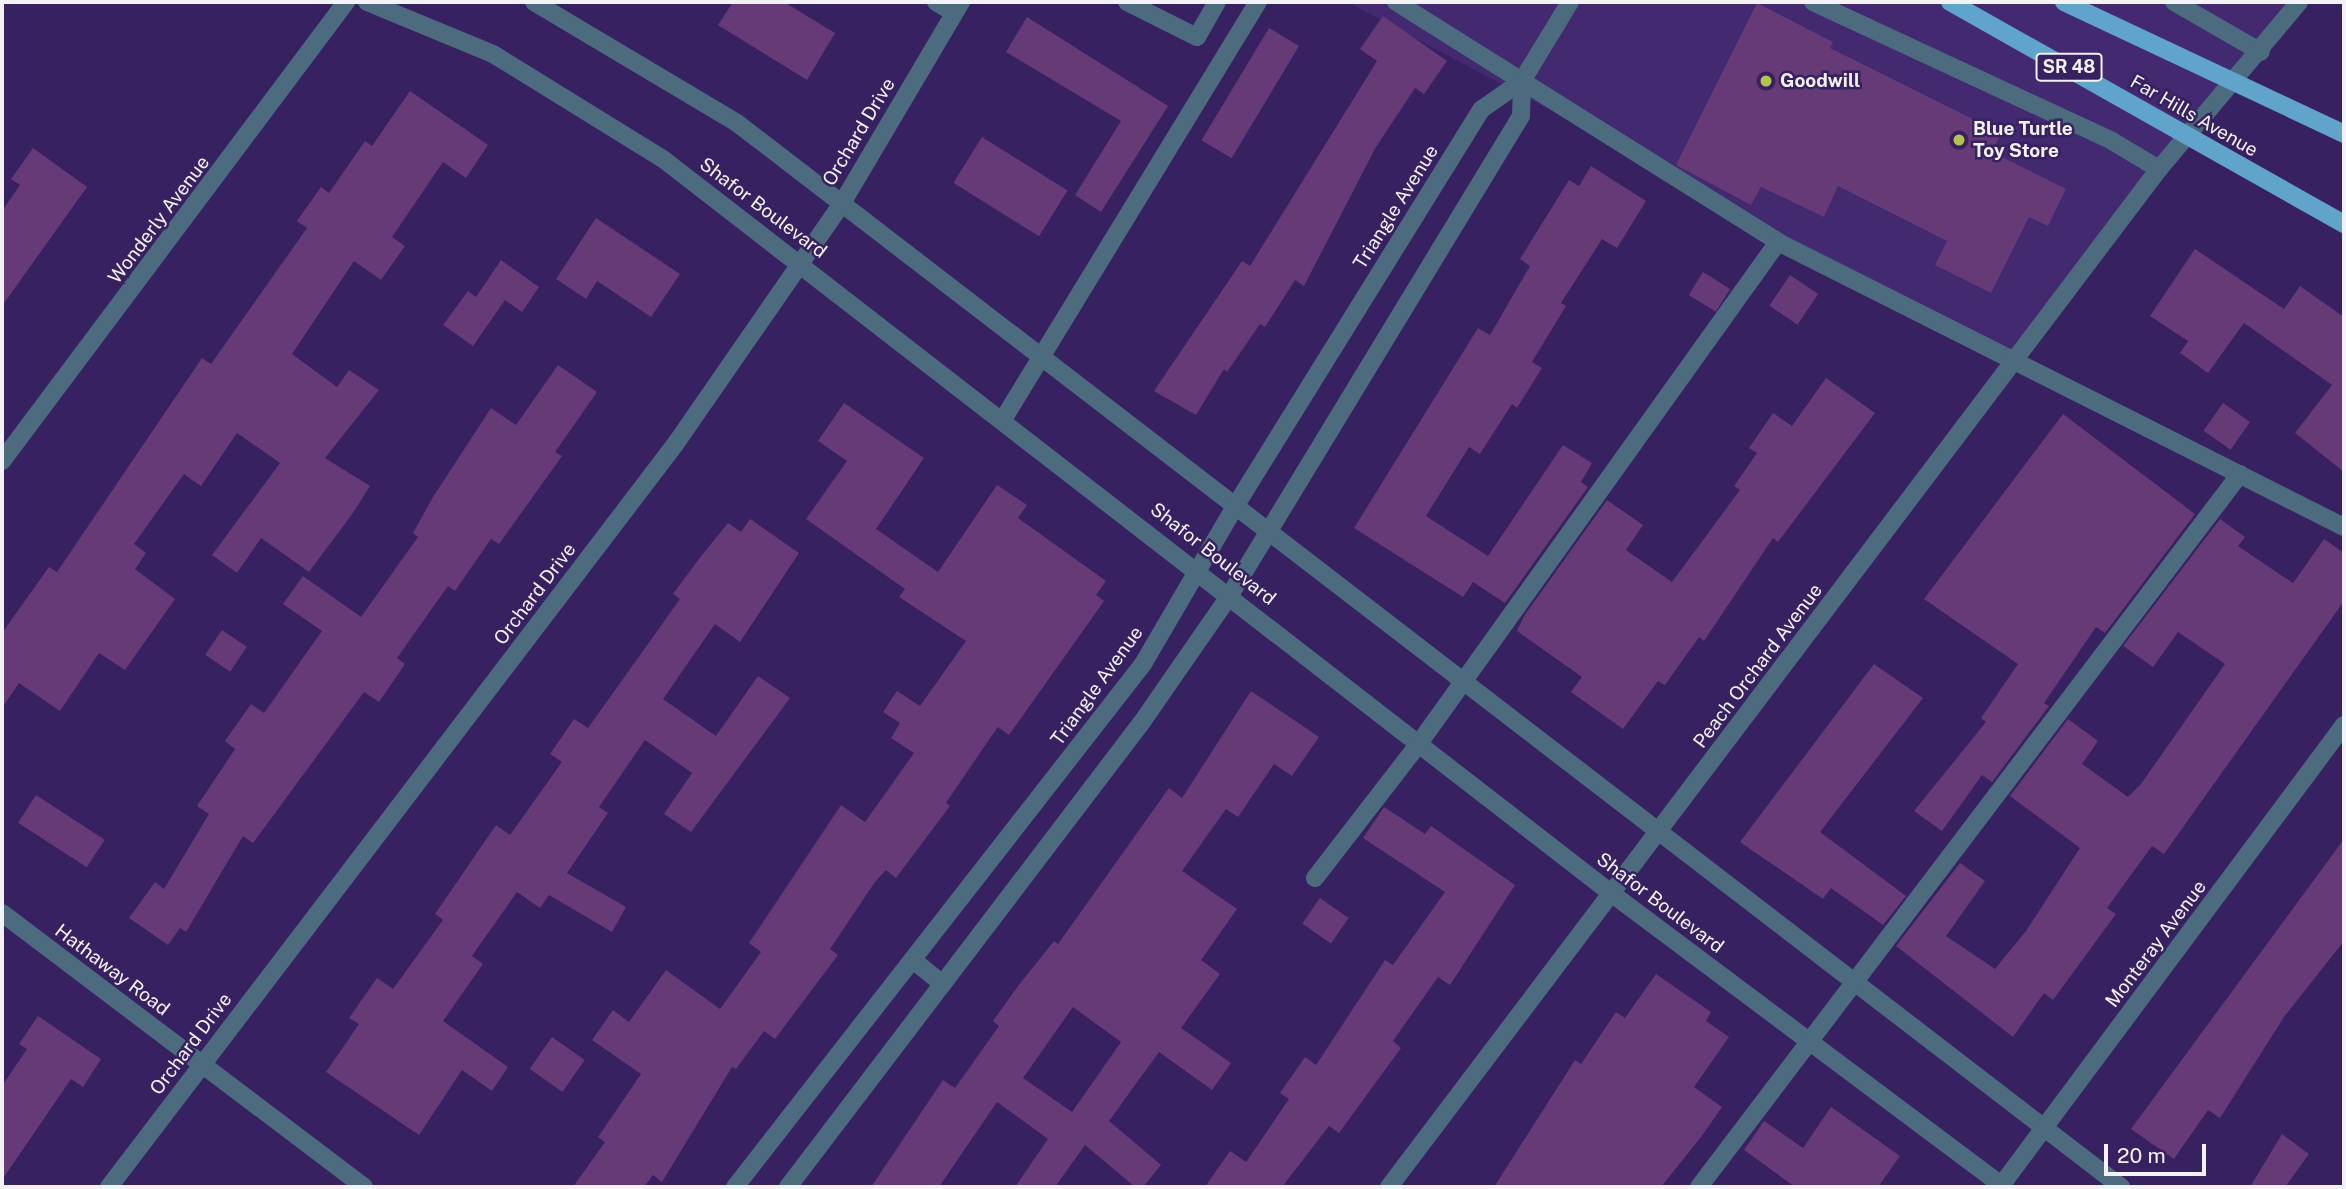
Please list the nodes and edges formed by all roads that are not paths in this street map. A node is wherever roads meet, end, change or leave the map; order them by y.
1 (346, 2) edge
2 (367, 2) edge
3 (534, 2) edge
4 (936, 2) edge
5 (1127, 2) edge
6 (1217, 2) edge
7 (1395, 2) edge
8 (1570, 2) edge
9 (1813, 2) edge
10 (1950, 2) edge
11 (2064, 2) edge
12 (2174, 2) edge
13 (2299, 2) edge
14 (1255, 3) edge
15 (957, 7) edge
16 (2261, 52) junction
17 (1522, 81) junction
18 (2232, 81) junction
19 (2344, 134) edge
20 (2185, 137) junction
21 (2158, 169) junction
22 (841, 205) junction
23 (2344, 224) edge
24 (1778, 242) junction
25 (801, 262) junction
26 (1038, 355) junction
27 (2014, 359) junction
28 (1004, 418) junction
29 (2, 461) edge
30 (2240, 474) junction
31 (1236, 505) junction
32 (2344, 527) edge
33 (1267, 528) junction
34 (1199, 570) junction
35 (1230, 595) junction
36 (1463, 679) junction
37 (2344, 726) edge
38 (1420, 742) junction
39 (1659, 830) junction
40 (1315, 878) dead end
41 (1611, 893) junction
42 (2, 913) edge
43 (912, 960) junction
44 (1855, 982) junction
45 (943, 984) junction
46 (1809, 1041) junction
47 (202, 1065) junction
48 (2045, 1129) junction
49 (109, 1187) edge
50 (364, 1187) edge
51 (735, 1187) edge
52 (788, 1187) edge
53 (1389, 1187) edge
54 (1699, 1187) edge
55 (2002, 1187) edge
56 (2121, 1187) edge

1 - 29 street, Wonderly Avenue
2 - 25 street, Shafor Boulevard
3 - 22 street
4 - 15 street
5 - 6 street
7 - 17 street
8 - 17 street, Triangle Avenue
9 - 21 street
10 - 20 main road, Far Hills Avenue / SR 48
11 - 18 main road
12 - 16 street
13 - 16 street, Peach Orchard Avenue
14 - 26 street
15 - 22 street, Orchard Drive
16 - 18 street, Peach Orchard Avenue
17 - 24 street
17 - 31 street, Triangle Avenue
17 - 33 street, Triangle Avenue
18 - 19 main road
18 - 20 street, Peach Orchard Avenue
20 - 21 street, Peach Orchard Avenue
20 - 23 main road, Far Hills Avenue / SR 48
21 - 27 street, Peach Orchard Avenue
22 - 25 street, Orchard Drive
22 - 26 street
24 - 27 street
24 - 36 street
25 - 28 street, Shafor Boulevard
25 - 47 street, Orchard Drive
26 - 28 street
26 - 31 street
27 - 30 street
27 - 39 street, Peach Orchard Avenue
28 - 34 street, Shafor Boulevard
30 - 32 street
30 - 44 street
31 - 33 street
31 - 34 street, Triangle Avenue
33 - 35 street, Triangle Avenue
33 - 36 street
34 - 35 street, Shafor Boulevard
34 - 43 street, Triangle Avenue
35 - 38 street, Shafor Boulevard
35 - 45 street, Triangle Avenue
36 - 38 street
36 - 39 street
37 - 48 street, Monteray Avenue
38 - 40 street
38 - 41 street, Shafor Boulevard
39 - 41 street, Peach Orchard Avenue
39 - 44 street
41 - 46 street, Shafor Boulevard
41 - 53 street, Peach Orchard Avenue
42 - 47 street, Hathaway Road
43 - 45 street
43 - 51 street, Triangle Avenue
44 - 46 street
44 - 48 street
45 - 52 street, Triangle Avenue
46 - 54 street
46 - 55 street, Shafor Boulevard
47 - 49 street, Orchard Drive
47 - 50 street, Hathaway Road
48 - 55 street, Monteray Avenue
48 - 56 street

